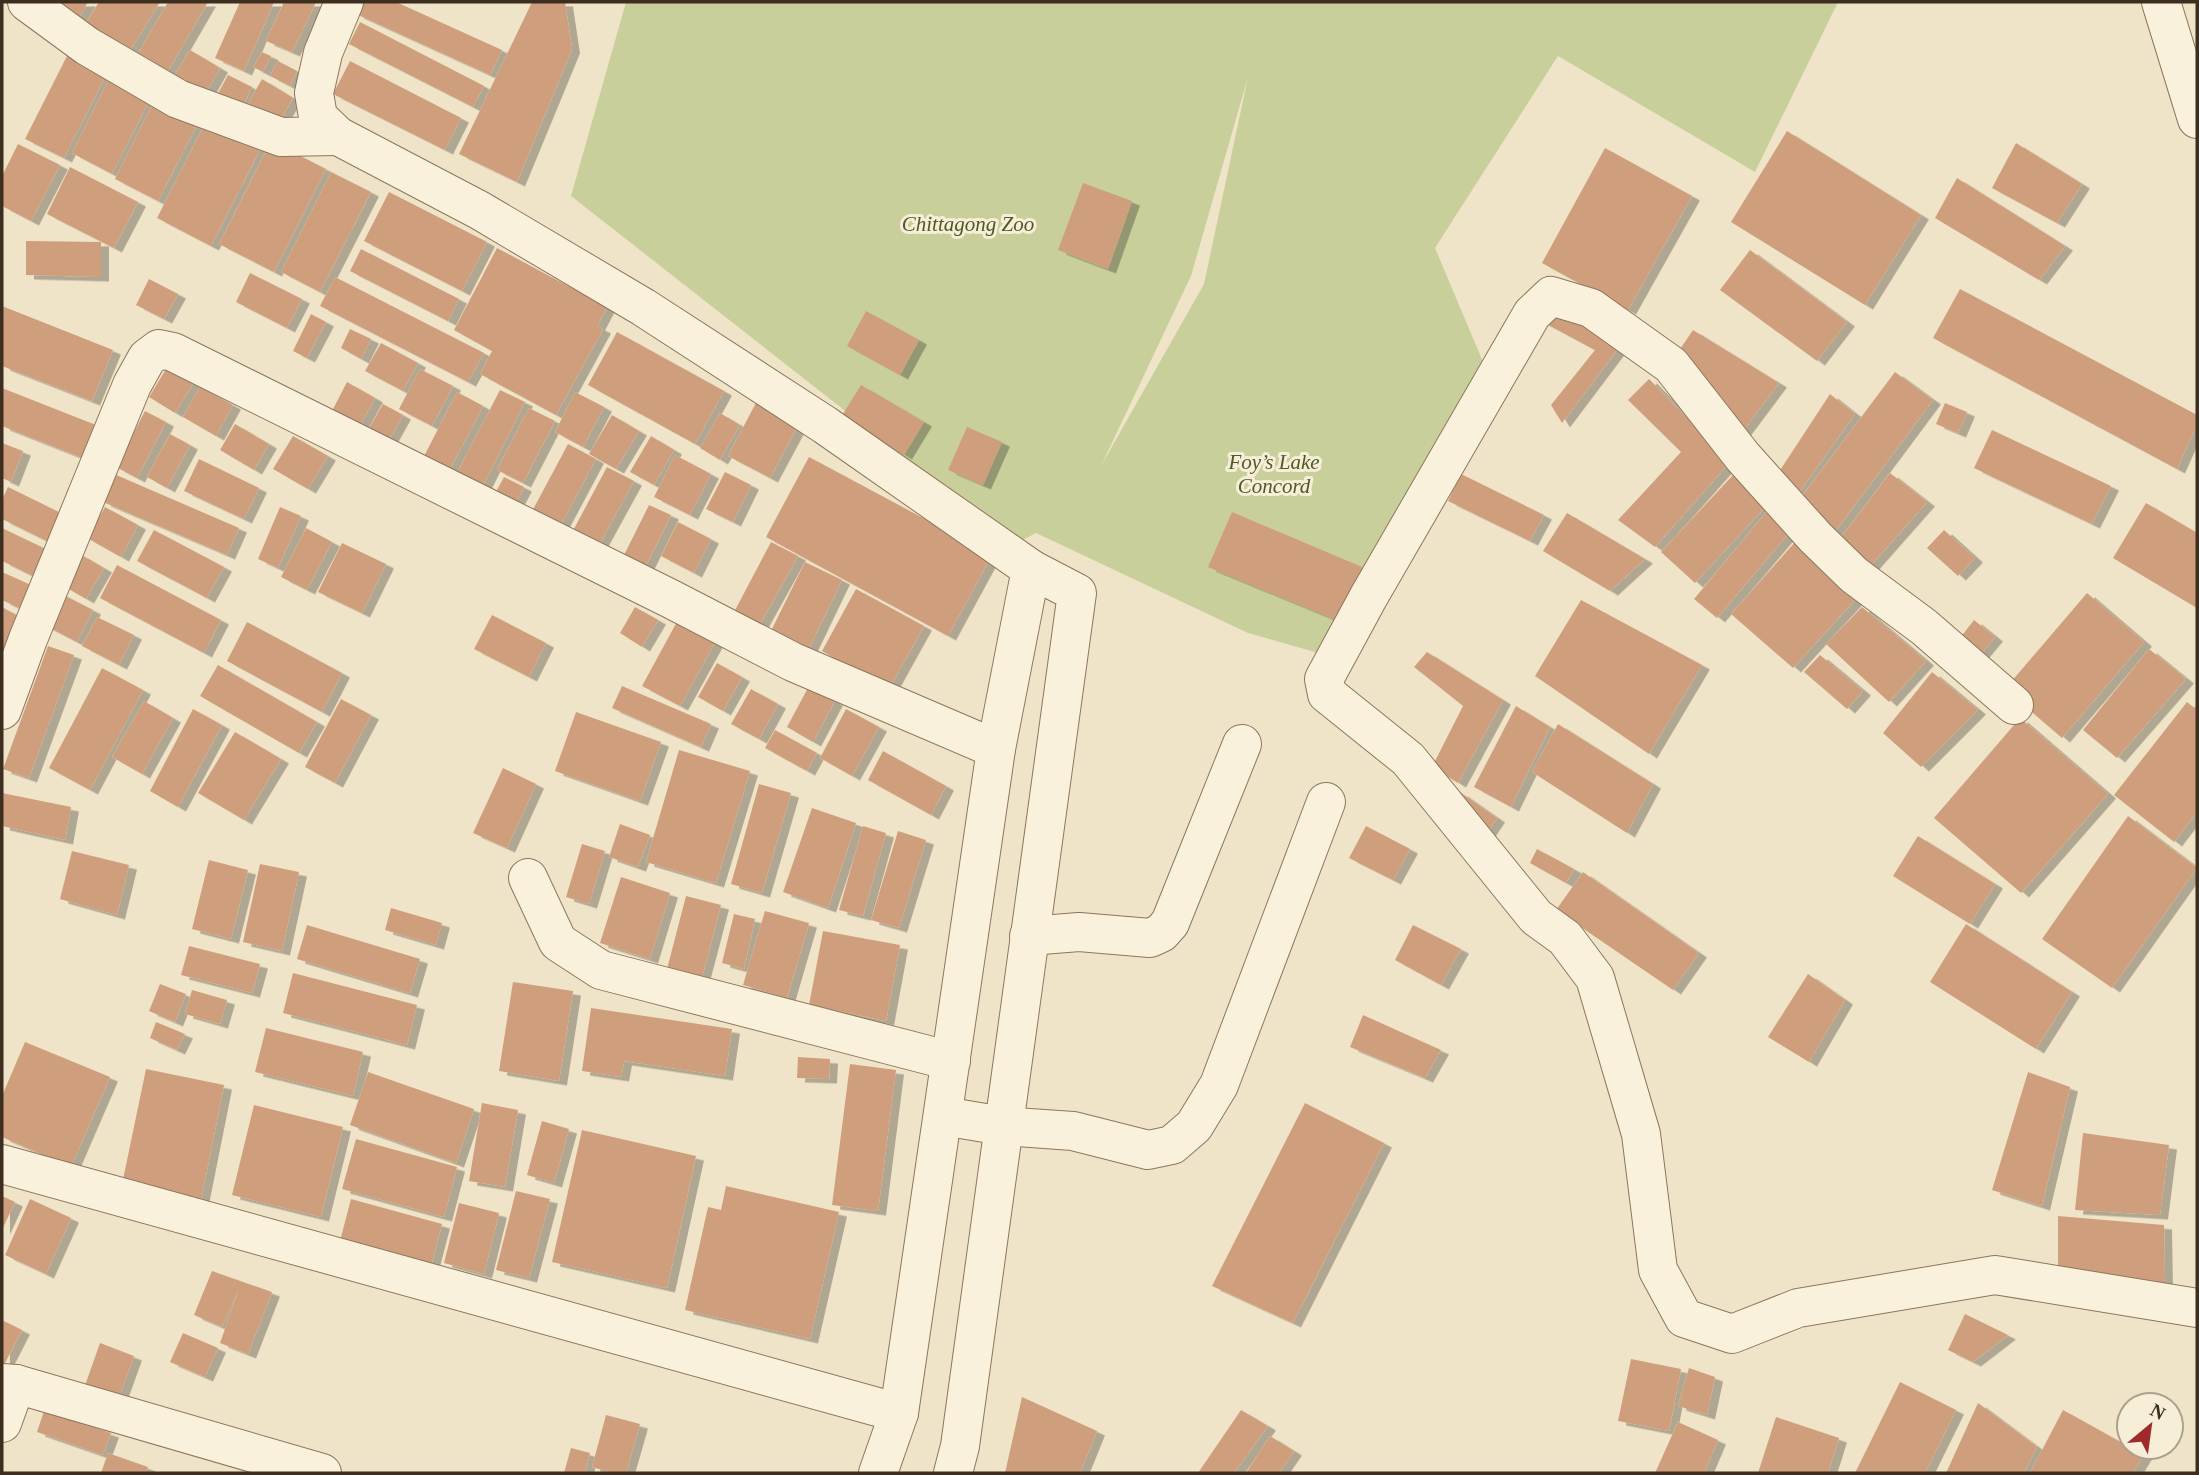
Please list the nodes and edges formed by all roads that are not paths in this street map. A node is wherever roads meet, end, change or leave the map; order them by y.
1 (27, 2) edge
2 (344, 2) edge
3 (2161, 2) edge
4 (2197, 119) edge
5 (338, 136) junction
6 (1031, 569) junction
7 (2014, 705) dead end
8 (2, 710) edge
9 (1242, 744) dead end
10 (996, 749) junction
11 (1326, 802) dead end
12 (528, 877) dead end
13 (1029, 936) junction
14 (951, 1061) junction
15 (943, 1116) junction
16 (1003, 1126) junction
17 (2, 1164) edge
18 (2197, 1308) edge
19 (9, 1383) edge
20 (899, 1413) junction
21 (2, 1423) edge
22 (322, 1473) edge
23 (878, 1473) edge
24 (953, 1473) edge

1 - 5 street
2 - 5 street
3 - 4 street
5 - 6 street
6 - 10 street
6 - 13 street
7 - 18 street
8 - 10 street
9 - 13 street
10 - 14 street
11 - 16 street
12 - 14 street
13 - 16 street
14 - 15 street
15 - 16 street
15 - 20 street
16 - 24 street
17 - 20 street
19 - 21 street
19 - 22 street
20 - 23 street

